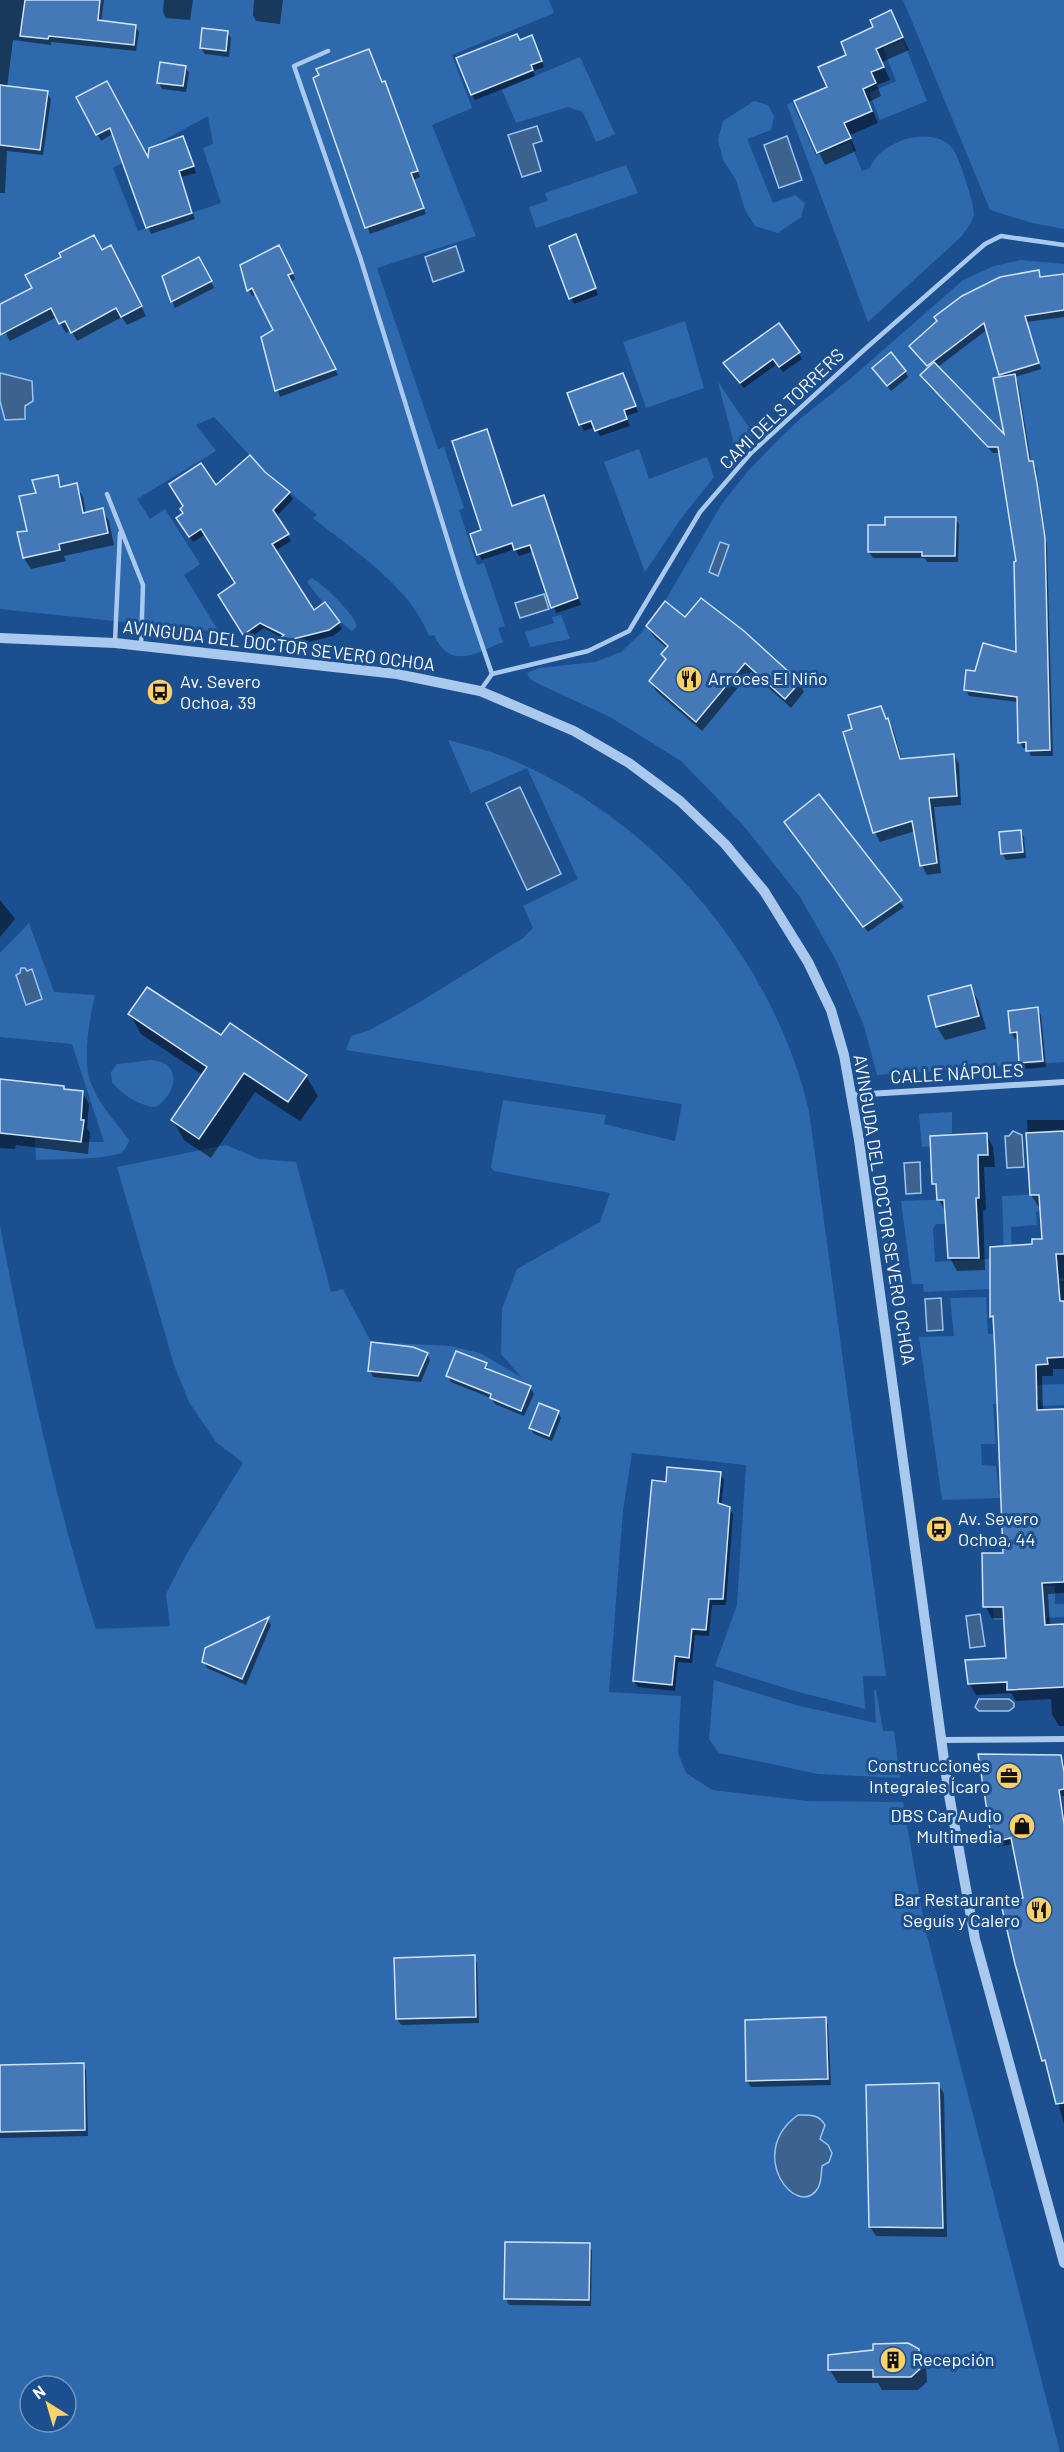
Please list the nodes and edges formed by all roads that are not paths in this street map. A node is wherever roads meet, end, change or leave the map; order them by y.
1 (328, 51) dead end
2 (1064, 245) edge
3 (107, 494) dead end
4 (120, 530) junction
5 (0, 638) edge
6 (115, 643) junction
7 (141, 646) junction
8 (492, 674) junction
9 (480, 691) junction
10 (1064, 1082) edge
11 (852, 1095) junction
12 (1064, 1739) edge
13 (942, 1740) junction
14 (1064, 2263) edge

1 - 8 lane
2 - 8 lane, CAMI DELS TORRERS
3 - 4 lane
4 - 6 lane
4 - 7 lane
5 - 6 street, AVINGUDA DEL DOCTOR SEVERO OCHOA
6 - 7 street, AVINGUDA DEL DOCTOR SEVERO OCHOA
7 - 9 street, AVINGUDA DEL DOCTOR SEVERO OCHOA
8 - 9 lane
9 - 11 street, AVINGUDA DEL DOCTOR SEVERO OCHOA
10 - 11 street, CALLE NÁPOLES
11 - 13 street, AVINGUDA DEL DOCTOR SEVERO OCHOA
12 - 13 street
13 - 14 street, AVINGUDA DEL DOCTOR SEVERO OCHOA

